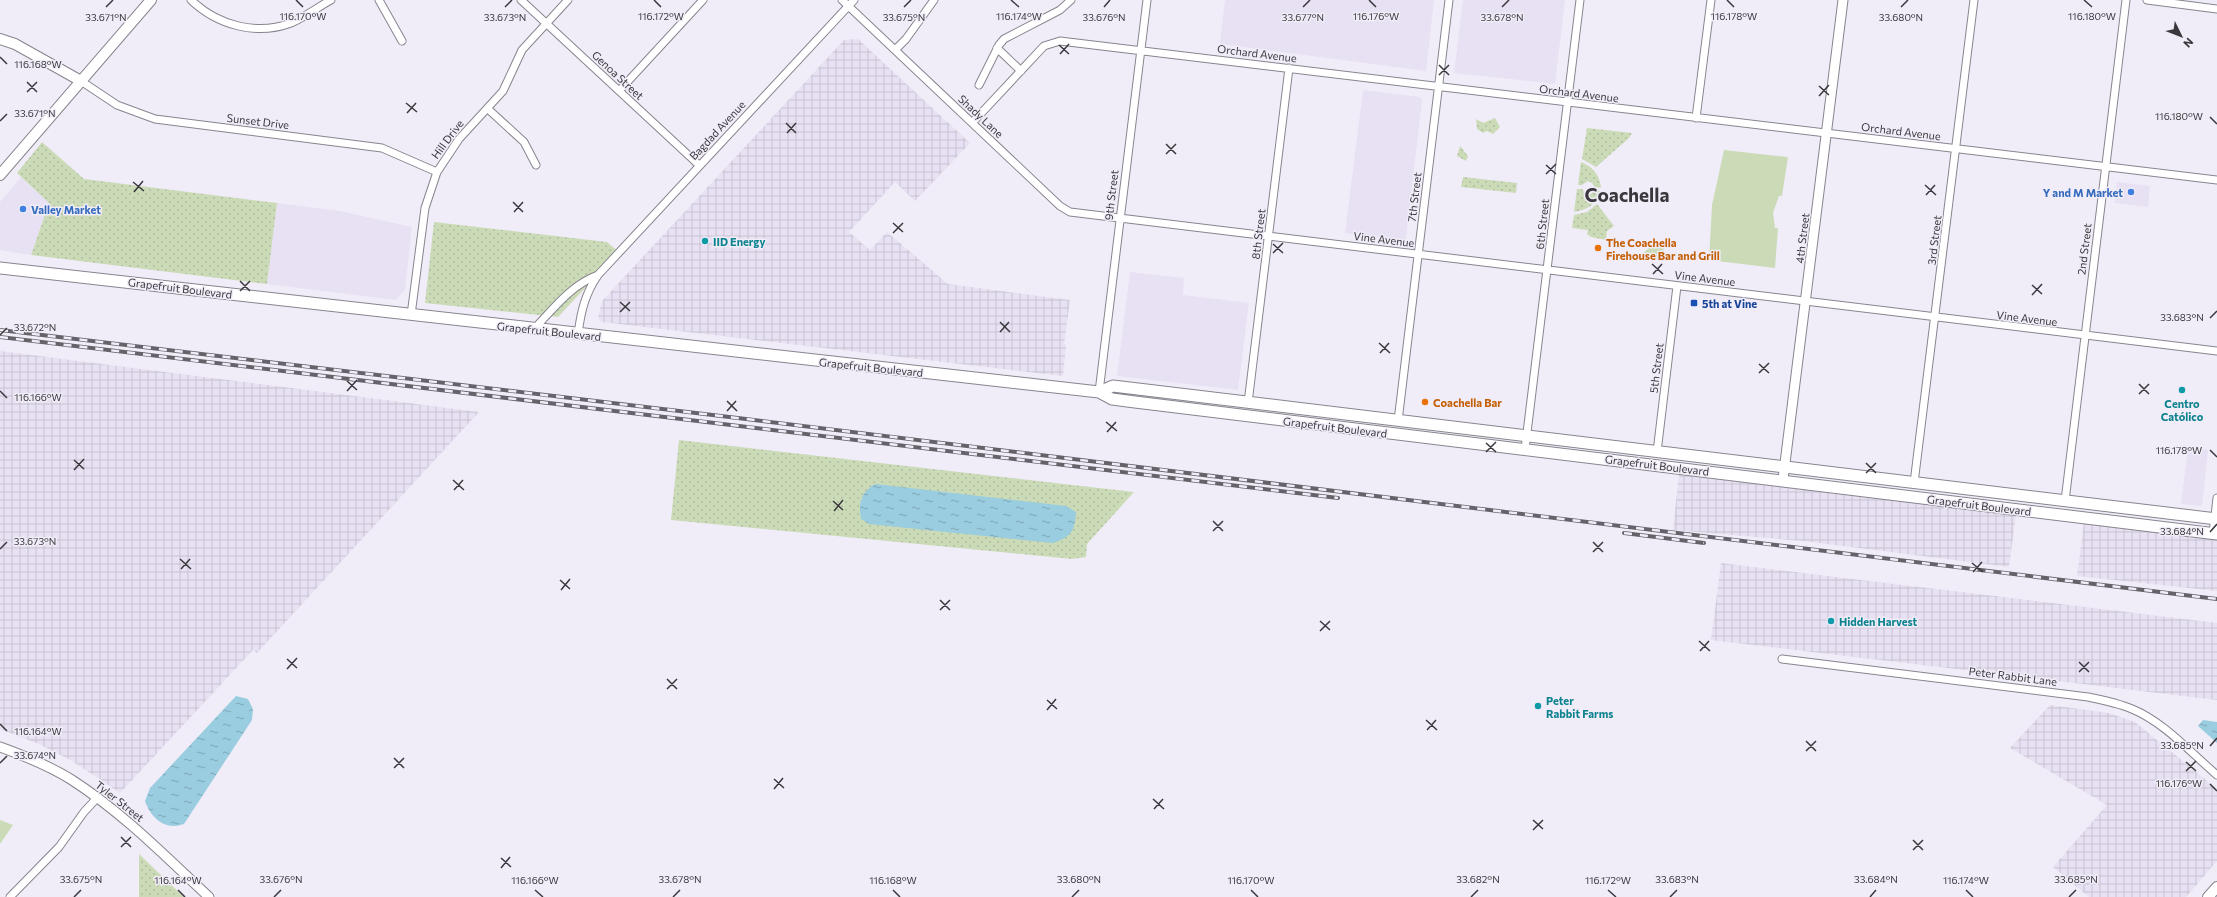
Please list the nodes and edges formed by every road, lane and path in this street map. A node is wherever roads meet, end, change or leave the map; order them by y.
1 (151, 0) edge
2 (191, 0) edge
3 (331, 0) edge
4 (379, 0) edge
5 (522, 0) edge
6 (568, 0) edge
7 (703, 0) edge
8 (842, 0) edge
9 (934, 0) edge
10 (1071, 0) edge
11 (1147, 0) edge
12 (1449, 0) edge
13 (1580, 0) edge
14 (1711, 0) edge
15 (1843, 0) edge
16 (1974, 0) edge
17 (2126, 0) edge
18 (2147, 0) edge
19 (851, 3) edge
20 (2217, 9) edge
21 (546, 23) junction
22 (0, 39) edge
23 (402, 41) dead end
24 (997, 48) junction
25 (895, 50) junction
26 (1141, 50) junction
27 (1288, 68) junction
28 (1021, 71) junction
29 (81, 81) junction
30 (979, 85) dead end
31 (1438, 85) junction
32 (619, 91) junction
33 (1567, 103) junction
34 (488, 109) junction
35 (1696, 118) junction
36 (972, 123) junction
37 (1826, 133) junction
38 (1956, 149) junction
39 (699, 165) junction
40 (536, 166) dead end
41 (2105, 167) junction
42 (438, 172) junction
43 (0, 175) edge
44 (2217, 180) edge
45 (1119, 218) junction
46 (1269, 236) junction
47 (1419, 254) junction
48 (0, 268) edge
49 (1548, 270) junction
50 (598, 275) junction
51 (1677, 286) junction
52 (1806, 302) junction
53 (411, 315) junction
54 (1936, 318) junction
55 (534, 329) junction
56 (578, 334) junction
57 (2085, 336) junction
58 (2217, 351) edge
59 (1099, 392) junction
60 (1248, 402) junction
61 (1398, 421) junction
62 (1527, 436) junction
63 (1525, 449) junction
64 (1657, 452) junction
65 (1785, 466) junction
66 (1783, 479) junction
67 (1914, 483) junction
68 (2217, 498) edge
69 (2065, 501) junction
70 (2216, 519) edge
71 (2215, 534) edge
72 (1782, 659) dead end
73 (0, 746) edge
74 (2217, 775) edge
75 (97, 798) junction
76 (2217, 887) edge
77 (10, 897) edge
78 (209, 897) edge
79 (2208, 897) edge

1 - 29 main road
2 - 3 street
4 - 23 street
5 - 21 street, Genoa Street
6 - 21 street, Hill Drive
7 - 32 street
8 - 19 street, Shady Lane
9 - 25 street
10 - 24 street
11 - 26 street, 9th Street
12 - 31 street, 7th Street
13 - 33 street, 6th Street
14 - 35 street
15 - 37 street, 4th Street
16 - 38 street, 3rd Street
17 - 41 street, 2nd Street
18 - 20 street
19 - 25 street, Shady Lane
19 - 39 street, Bagdad Avenue
21 - 32 street, Genoa Street
21 - 34 street, Hill Drive
22 - 29 main road
24 - 28 street
24 - 30 street
25 - 36 street, Shady Lane
26 - 27 street, Orchard Avenue
26 - 28 street, Orchard Avenue
26 - 45 street, 9th Street
27 - 31 street, Orchard Avenue
27 - 46 street, 8th Street
28 - 36 street, Orchard Avenue
29 - 42 street, Sunset Drive
29 - 43 main road
31 - 33 street, Orchard Avenue
31 - 47 street, 7th Street
32 - 39 street, Genoa Street
33 - 35 street, Orchard Avenue
33 - 49 street, 6th Street
34 - 40 street
34 - 42 street, Hill Drive
35 - 37 street, Orchard Avenue
36 - 45 street, Shady Lane
37 - 38 street, Orchard Avenue
37 - 52 street, 4th Street
38 - 41 street, Orchard Avenue
38 - 54 street, 3rd Street
39 - 50 street, Bagdad Avenue
41 - 44 street, Orchard Avenue
41 - 57 street, 2nd Street
42 - 53 street, Hill Drive
45 - 46 street, Vine Avenue
45 - 59 street, 9th Street
46 - 47 street, Vine Avenue
46 - 60 street, 8th Street
47 - 49 street, Vine Avenue
47 - 61 street, 7th Street
48 - 53 main road, Grapefruit Boulevard
49 - 51 street, Vine Avenue
49 - 62 street, 6th Street
50 - 55 street, Bagdad Avenue
50 - 56 street, Bagdad Avenue
51 - 52 street, Vine Avenue
51 - 64 street, 5th Street
52 - 54 street, Vine Avenue
52 - 65 street, 4th Street
53 - 55 main road, Grapefruit Boulevard
54 - 57 street, Vine Avenue
54 - 67 street, 3rd Street
55 - 56 main road, Grapefruit Boulevard
56 - 59 main road, Grapefruit Boulevard
57 - 58 street, Vine Avenue
57 - 69 street, 2nd Street
59 - 60 main road, Grapefruit Boulevard
59 - 63 main road, Grapefruit Boulevard
60 - 61 main road, Grapefruit Boulevard
61 - 62 main road, Grapefruit Boulevard
62 - 63 street, 6th Street
62 - 64 main road, Grapefruit Boulevard
63 - 66 main road, Grapefruit Boulevard
64 - 65 main road, Grapefruit Boulevard
65 - 66 street, 4th Street
65 - 67 main road, Grapefruit Boulevard
66 - 71 main road, Grapefruit Boulevard
67 - 69 main road, Grapefruit Boulevard
68 - 70 street
69 - 70 main road, Grapefruit Boulevard
70 - 71 street
72 - 74 street, Peter Rabbit Lane
73 - 75 street, Tyler Street
75 - 77 street
75 - 78 street, Tyler Street
76 - 79 main road

